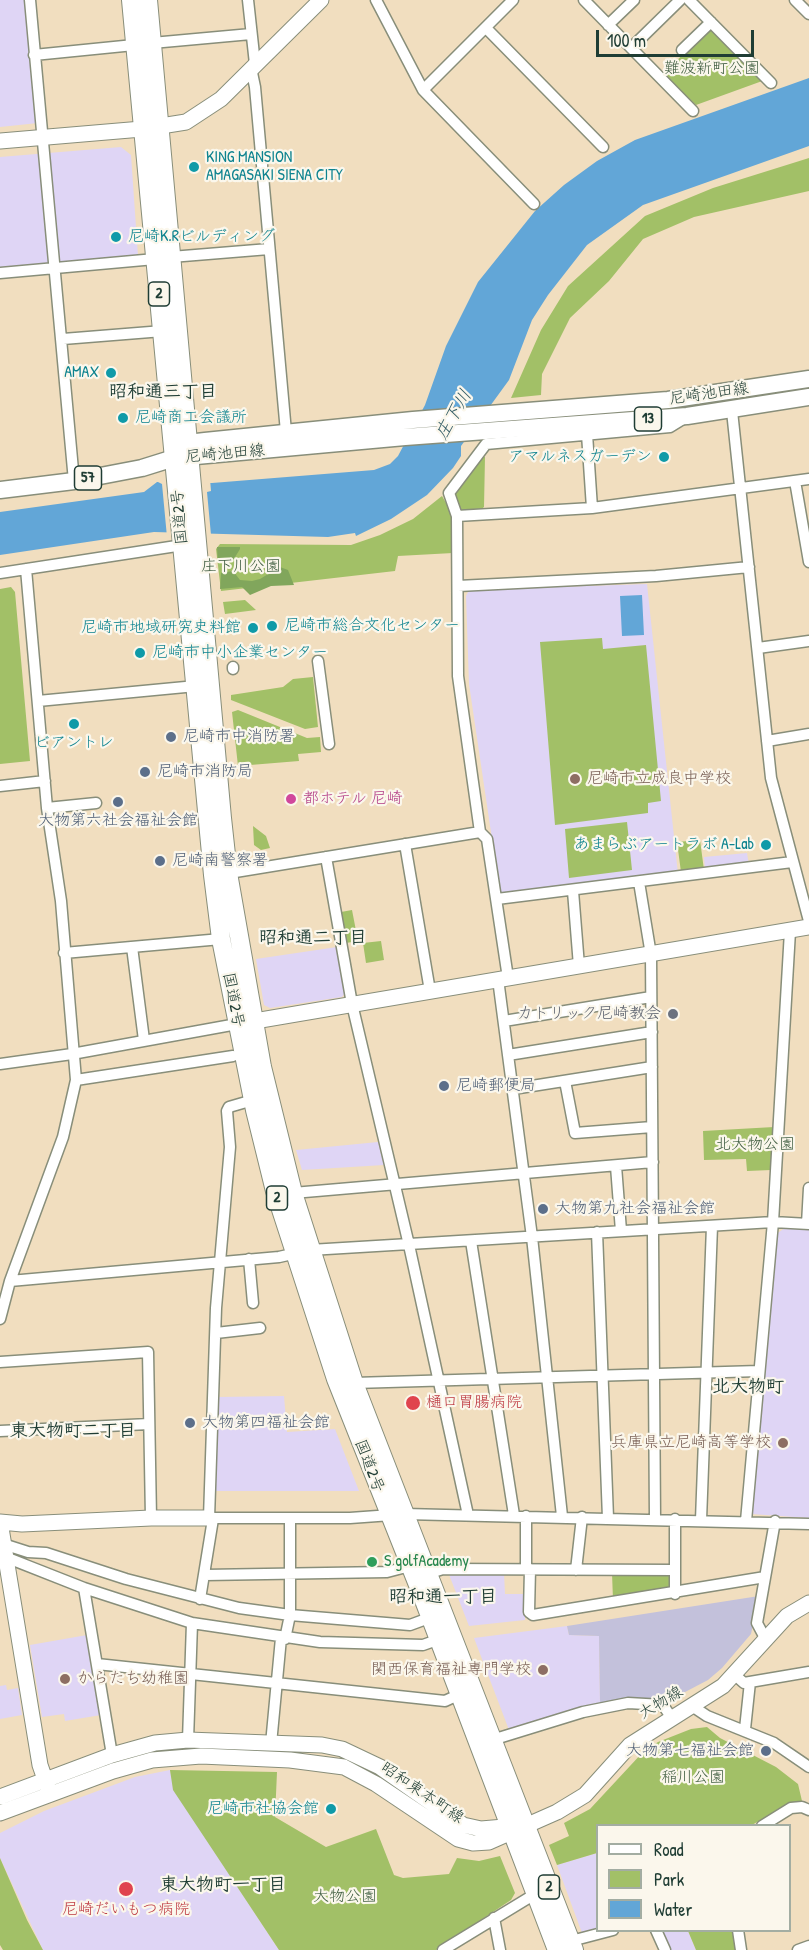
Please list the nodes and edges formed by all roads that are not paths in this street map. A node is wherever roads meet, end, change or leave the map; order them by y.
1 (30, 0) edge
2 (131, 0) edge
3 (148, 0) edge
4 (248, 0) edge
5 (321, 0) edge
6 (376, 0) edge
7 (513, 0) edge
8 (584, 0) edge
9 (634, 0) edge
10 (680, 0) edge
11 (689, 0) edge
12 (795, 0) edge
13 (809, 14) edge
14 (711, 22) junction
15 (608, 25) junction
16 (486, 28) junction
17 (251, 34) junction
18 (143, 44) junction
19 (631, 48) junction
20 (682, 50) dead end
21 (34, 55) junction
22 (253, 66) junction
23 (771, 83) dead end
24 (423, 90) junction
25 (693, 111) dead end
26 (151, 128) junction
27 (44, 137) junction
28 (0, 141) edge
29 (603, 147) dead end
30 (534, 204) dead end
31 (269, 249) junction
32 (163, 258) junction
33 (56, 268) junction
34 (0, 273) edge
35 (163, 331) junction
36 (63, 339) junction
37 (809, 379) edge
38 (809, 398) edge
39 (732, 411) junction
40 (687, 416) junction
41 (286, 432) junction
42 (587, 434) junction
43 (184, 461) junction
44 (809, 479) edge
45 (74, 481) junction
46 (795, 481) junction
47 (741, 487) junction
48 (0, 490) edge
49 (592, 508) junction
50 (457, 516) junction
51 (187, 539) junction
52 (809, 562) edge
53 (749, 567) junction
54 (26, 569) junction
55 (0, 573) edge
56 (458, 586) junction
57 (809, 641) edge
58 (758, 648) junction
59 (318, 661) dead end
60 (196, 686) junction
61 (38, 701) junction
62 (809, 734) edge
63 (767, 741) junction
64 (329, 744) dead end
65 (45, 781) junction
66 (0, 786) edge
67 (96, 803) dead end
68 (47, 808) junction
69 (480, 832) junction
70 (405, 844) junction
71 (326, 857) junction
72 (792, 862) junction
73 (221, 874) junction
74 (639, 882) junction
75 (573, 891) junction
76 (497, 899) junction
77 (809, 921) edge
78 (809, 927) edge
79 (790, 931) junction
80 (221, 939) junction
81 (132, 947) junction
82 (64, 953) junction
83 (651, 955) junction
84 (579, 966) junction
85 (503, 979) junction
86 (430, 991) junction
87 (651, 997) junction
88 (352, 1005) junction
89 (504, 1021) junction
90 (246, 1022) junction
91 (652, 1032) junction
92 (144, 1040) junction
93 (72, 1054) junction
94 (508, 1055) junction
95 (232, 1056) dead end
96 (0, 1064) edge
97 (652, 1066) junction
98 (76, 1080) junction
99 (565, 1080) junction
100 (513, 1089) junction
101 (253, 1100) junction
102 (652, 1127) junction
103 (653, 1162) junction
104 (616, 1166) junction
105 (523, 1173) junction
106 (395, 1184) junction
107 (809, 1188) edge
108 (293, 1193) junction
109 (773, 1222) junction
110 (808, 1224) edge
111 (712, 1226) junction
112 (654, 1228) junction
113 (621, 1231) junction
114 (597, 1232) junction
115 (532, 1237) junction
116 (471, 1241) junction
117 (410, 1245) junction
118 (295, 1253) junction
119 (249, 1259) junction
120 (219, 1263) junction
121 (10, 1281) junction
122 (253, 1303) dead end
123 (0, 1319) edge
124 (260, 1328) dead end
125 (216, 1333) junction
126 (0, 1362) edge
127 (759, 1371) junction
128 (706, 1372) junction
129 (655, 1374) junction
130 (603, 1375) junction
131 (547, 1376) junction
132 (492, 1379) junction
133 (440, 1381) junction
134 (354, 1383) junction
135 (149, 1425) junction
136 (0, 1431) edge
137 (396, 1514) junction
138 (468, 1515) junction
139 (514, 1515) junction
140 (526, 1516) junction
141 (562, 1516) junction
142 (582, 1517) junction
143 (152, 1518) junction
144 (290, 1518) junction
145 (608, 1518) junction
146 (211, 1519) junction
147 (655, 1519) junction
148 (675, 1519) junction
149 (701, 1520) junction
150 (746, 1521) junction
151 (775, 1521) junction
152 (0, 1522) edge
153 (809, 1524) edge
154 (2, 1551) edge
155 (410, 1566) junction
156 (528, 1569) junction
157 (576, 1570) junction
158 (674, 1570) junction
159 (290, 1572) junction
160 (430, 1573) junction
161 (205, 1575) junction
162 (765, 1577) junction
163 (84, 1588) junction
164 (675, 1594) junction
165 (200, 1599) junction
166 (809, 1603) edge
167 (290, 1615) junction
168 (429, 1618) junction
169 (192, 1623) junction
170 (765, 1638) junction
171 (283, 1639) junction
172 (437, 1640) junction
173 (97, 1664) junction
174 (809, 1672) edge
175 (190, 1673) junction
176 (735, 1675) junction
177 (750, 1682) junction
178 (276, 1683) junction
179 (458, 1695) junction
180 (692, 1706) junction
181 (671, 1717) junction
182 (745, 1729) junction
183 (188, 1740) junction
184 (492, 1740) junction
185 (271, 1743) junction
186 (112, 1755) junction
187 (808, 1766) edge
188 (47, 1787) junction
189 (0, 1797) edge
190 (809, 1810) edge
191 (0, 1813) edge
192 (765, 1824) edge
193 (515, 1828) junction
194 (535, 1894) junction
195 (494, 1918) junction
196 (608, 1932) edge
197 (658, 1932) edge
198 (738, 1932) edge
199 (809, 1946) edge
200 (567, 1947) edge
201 (443, 1950) edge
202 (500, 1950) edge
203 (665, 1950) edge
204 (741, 1950) edge
205 (798, 1950) edge

1 - 21 street
2 - 18 highway, 国道2号 / 2
3 - 18 highway, 国道2号 / 2
4 - 17 street
5 - 22 street
6 - 24 street
7 - 16 street
8 - 15 street
9 - 15 street
10 - 19 street
11 - 14 street
12 - 13 street
14 - 20 street
14 - 23 street
15 - 19 street
16 - 24 street
16 - 29 street
17 - 18 street
17 - 22 street
18 - 21 street
18 - 26 highway, 国道2号 / 2
19 - 25 street
21 - 27 street
22 - 26 street
22 - 31 street
24 - 30 street
26 - 27 street
26 - 32 highway, 国道2号 / 2
27 - 28 street
27 - 33 street
31 - 32 street
31 - 41 street
32 - 33 street
32 - 35 highway, 国道2号 / 2
32 - 43 highway, 国道2号 / 2
33 - 34 street
33 - 36 street
35 - 36 street
35 - 43 highway, 国道2号 / 2
36 - 45 street
37 - 41 main road, 尼崎池田線 / 13
38 - 39 main road, 尼崎池田線 / 13
39 - 40 main road, 尼崎池田線 / 13
39 - 47 street
40 - 42 street
40 - 43 main road, 尼崎池田線 / 13
41 - 43 main road, 尼崎池田線 / 13
42 - 49 street
42 - 50 street
43 - 45 main road, 57
43 - 51 highway, 国道2号 / 2
44 - 46 street
45 - 48 main road, 57
46 - 47 street
46 - 52 street
47 - 49 street
47 - 53 street
49 - 50 street
50 - 56 street
51 - 54 street
51 - 60 highway, 国道2号 / 2
51 - 73 highway, 国道2号 / 2
53 - 56 street
53 - 58 street
54 - 55 street
54 - 61 street
56 - 69 street
57 - 58 street
58 - 63 street
59 - 64 street
60 - 61 street
60 - 73 highway, 国道2号 / 2
61 - 65 street
62 - 63 street
63 - 72 street
65 - 66 street
65 - 68 street
67 - 68 street
68 - 82 street
69 - 70 street
69 - 76 street
70 - 71 street
70 - 86 street
71 - 73 street
71 - 88 street
72 - 74 street
72 - 77 street
73 - 80 highway, 国道2号 / 2
73 - 90 highway, 国道2号 / 2
74 - 75 street
74 - 83 street
75 - 76 street
75 - 84 street
76 - 85 street
78 - 79 street
79 - 83 street
79 - 109 street
80 - 81 street
80 - 90 highway, 国道2号 / 2
81 - 82 street
81 - 92 street
82 - 93 street
83 - 84 street
83 - 87 street
84 - 85 street
85 - 86 street
85 - 89 street
86 - 88 street
87 - 89 street
87 - 91 street
88 - 90 street
88 - 106 street
89 - 94 street
90 - 92 street
90 - 101 highway, 国道2号 / 2
90 - 108 highway, 国道2号 / 2
91 - 94 street
91 - 97 street
92 - 93 street
93 - 96 street
93 - 98 street
94 - 100 street
95 - 98 street
97 - 99 street
97 - 102 street
98 - 121 street
99 - 100 street
99 - 102 street
100 - 105 street
101 - 118 highway, 国道2号 / 2
101 - 120 street
102 - 103 street
103 - 104 street
103 - 112 street
104 - 105 street
104 - 113 street
105 - 106 street
105 - 115 street
106 - 108 street
106 - 117 street
107 - 110 street
108 - 118 highway, 国道2号 / 2
109 - 110 street
109 - 111 street
109 - 127 street
111 - 112 street
111 - 128 street
112 - 113 street
112 - 129 street
113 - 114 street
114 - 115 street
114 - 130 street
115 - 116 street
115 - 131 street
116 - 117 street
116 - 132 street
117 - 118 street
117 - 133 street
118 - 119 street
118 - 134 highway, 国道2号 / 2
118 - 137 highway, 国道2号 / 2
119 - 120 street
119 - 122 street
120 - 121 street
120 - 125 street
121 - 123 street
124 - 125 street
125 - 146 street
126 - 135 street
127 - 128 street
127 - 150 street
128 - 129 street
128 - 149 street
129 - 130 street
129 - 147 street
130 - 131 street
130 - 145 street
131 - 132 street
131 - 141 street
132 - 133 street
132 - 139 street
133 - 134 street
133 - 138 street
134 - 137 highway, 国道2号 / 2
135 - 136 street
135 - 143 street
137 - 138 street
137 - 144 street
137 - 155 highway, 国道2号 / 2
137 - 160 highway, 国道2号 / 2
138 - 139 street
139 - 140 street
140 - 141 street
140 - 156 street
141 - 142 street
142 - 145 street
142 - 157 street
143 - 146 street
143 - 152 street
144 - 146 street
144 - 159 street
145 - 147 street
146 - 161 street
147 - 148 street
148 - 149 street
148 - 158 street
149 - 150 street
150 - 151 street
151 - 153 street
151 - 162 street
152 - 154 street
154 - 163 street
154 - 165 street
154 - 188 street
155 - 159 street
155 - 168 highway, 国道2号 / 2
156 - 157 street
156 - 160 street
156 - 164 street
157 - 158 street
158 - 164 street
159 - 161 street
159 - 167 street
160 - 184 highway, 国道2号 / 2
161 - 165 street
162 - 164 street
162 - 170 street
163 - 169 street
163 - 173 street
165 - 167 street
166 - 170 street, 大物線
167 - 168 street
167 - 171 street
168 - 172 highway, 国道2号 / 2
169 - 171 street
169 - 175 street
170 - 176 street, 大物線
171 - 172 street
171 - 178 street
172 - 179 highway, 国道2号 / 2
173 - 175 street
173 - 186 street
174 - 177 street
175 - 178 street
175 - 183 street
176 - 177 street
176 - 180 street, 大物線
177 - 182 street
178 - 179 street
178 - 185 street
179 - 193 highway, 国道2号 / 2
180 - 181 street, 大物線
180 - 182 street
181 - 184 street
181 - 193 street, 大物線
182 - 187 street
183 - 185 street, 昭和東本町線
183 - 186 street, 昭和東本町線
184 - 193 highway, 国道2号 / 2
185 - 193 street, 昭和東本町線
186 - 188 street, 昭和東本町線
188 - 189 street, 昭和東本町線
188 - 191 street, 昭和東本町線
188 - 193 street, 昭和東本町線
190 - 192 street
193 - 194 highway, 国道2号 / 2
193 - 200 highway, 国道2号 / 2
194 - 195 street
194 - 200 highway, 国道2号 / 2
195 - 201 street
195 - 202 street
196 - 200 street
197 - 203 street
198 - 204 street
199 - 205 street

